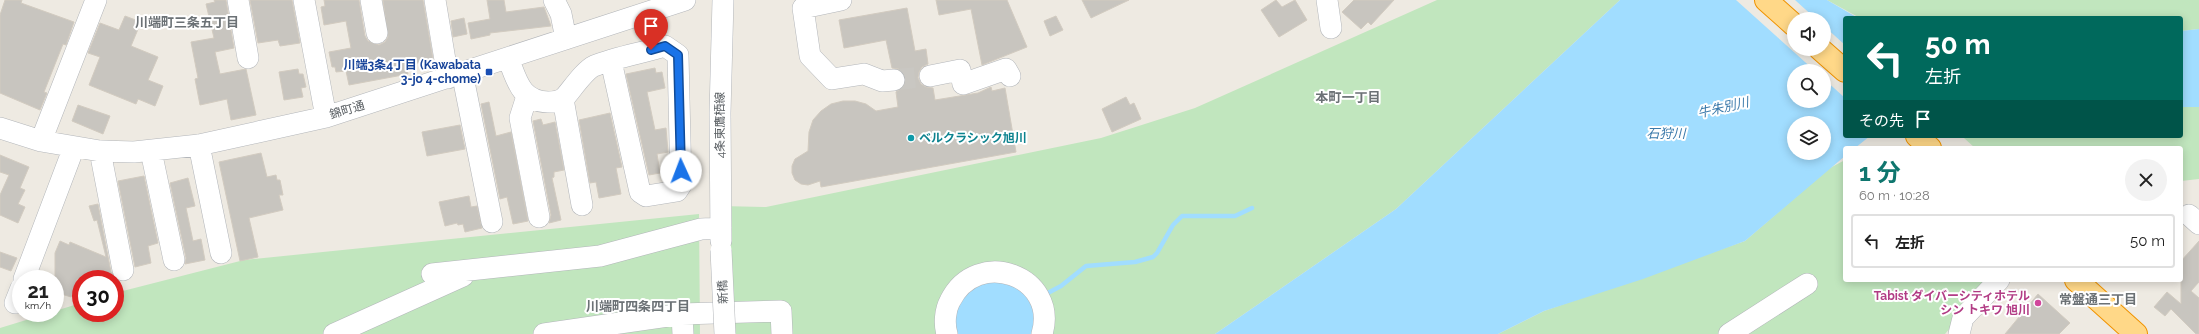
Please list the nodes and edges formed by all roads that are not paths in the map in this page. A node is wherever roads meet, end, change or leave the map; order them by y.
1 (96, 0) edge
2 (238, 0) edge
3 (304, 0) edge
4 (371, 0) edge
5 (435, 0) edge
6 (554, 0) edge
7 (685, 0) edge
8 (723, 0) edge
9 (841, 0) edge
10 (1327, 0) edge
11 (1766, 0) edge
12 (1787, 20) edge
13 (1331, 28) dead end
14 (377, 33) dead end
15 (566, 39) junction
16 (1828, 56) edge
17 (248, 58) dead end
18 (508, 58) junction
19 (610, 61) junction
20 (1843, 69) edge
21 (455, 75) junction
22 (930, 76) tunnel mouth
23 (1010, 76) dead end
24 (894, 80) tunnel mouth
25 (527, 96) junction
26 (563, 99) junction
27 (326, 117) junction
28 (0, 128) edge
29 (1919, 138) edge
30 (41, 141) junction
31 (199, 145) junction
32 (1928, 146) edge
33 (74, 147) junction
34 (100, 151) junction
35 (151, 151) junction
36 (582, 206) dead end
37 (539, 216) dead end
38 (492, 222) dead end
39 (721, 228) junction
40 (721, 250) joint
41 (221, 253) dead end
42 (174, 260) dead end
43 (27, 270) edge
44 (123, 270) dead end
45 (474, 270) junction
46 (432, 274) dead end
47 (1997, 282) edge
48 (2078, 282) edge
49 (1807, 284) dead end
50 (683, 324) edge
51 (334, 334) edge
52 (544, 334) edge
53 (725, 334) edge
54 (782, 334) edge
55 (947, 334) edge
56 (1042, 334) edge
57 (1729, 334) edge
58 (1959, 334) edge
59 (2136, 334) edge

1 - 30 street
2 - 17 street
3 - 27 street
4 - 14 street
5 - 21 street
6 - 15 street
7 - 15 street, 錦町通
8 - 39 street, 4条東鷹栖線
9 - 24 street
10 - 13 street
11 - 12 highway
15 - 18 street, 錦町通
16 - 20 highway
18 - 21 street, 錦町通
18 - 25 street
19 - 19 street
19 - 26 street
21 - 27 street, 錦町通
21 - 38 street
22 - 23 street
25 - 26 street
25 - 37 street
26 - 36 street
27 - 31 street, 錦町通
28 - 30 street, 錦町通
29 - 32 highway
30 - 33 street, 錦町通
31 - 35 street, 錦町通
31 - 41 street
33 - 34 street, 錦町通
33 - 43 street
34 - 35 street, 錦町通
34 - 44 street
35 - 42 street
39 - 40 street, 4条東鷹栖線
39 - 45 street
40 - 53 street, 新橋, bridge
45 - 46 street
45 - 51 street
47 - 58 street
48 - 59 highway
49 - 57 street
50 - 52 street
50 - 54 street
55 - 56 street

